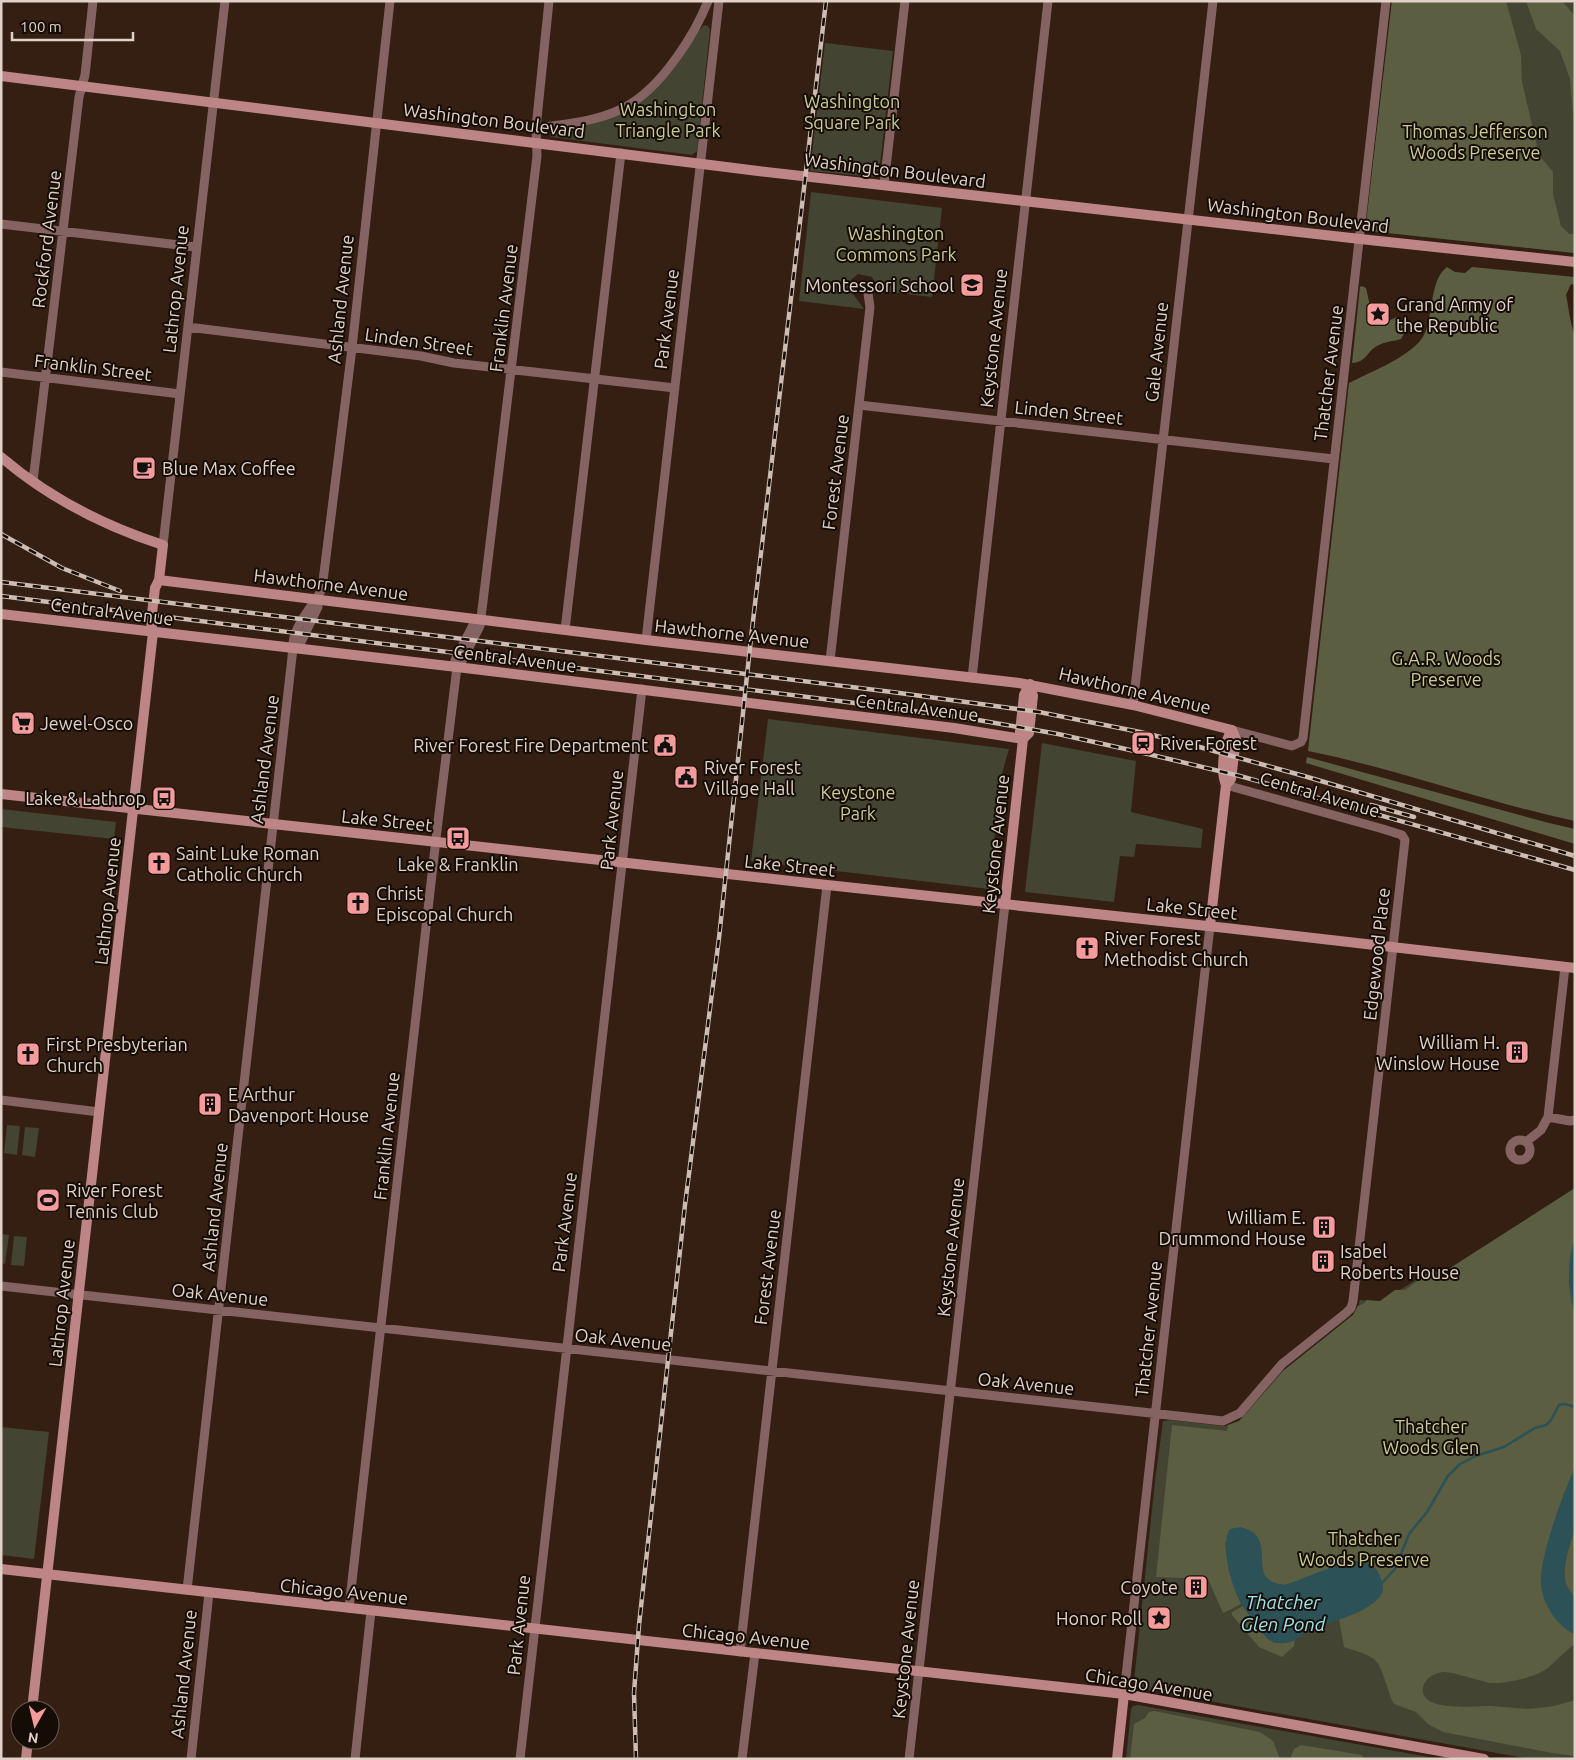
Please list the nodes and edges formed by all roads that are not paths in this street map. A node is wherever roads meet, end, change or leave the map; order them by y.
1 (93, 1) edge
2 (225, 1) edge
3 (390, 1) edge
4 (549, 1) edge
5 (708, 1) edge
6 (719, 1) edge
7 (905, 1) edge
8 (1048, 1) edge
9 (1212, 1) edge
10 (1386, 1) edge
11 (1, 76) edge
12 (82, 85) junction
13 (213, 102) junction
14 (376, 122) junction
15 (536, 128) junction
16 (536, 142) junction
17 (620, 153) junction
18 (700, 164) junction
19 (884, 185) junction
20 (1025, 202) junction
21 (1188, 219) junction
22 (1, 224) edge
23 (63, 231) junction
24 (1360, 240) junction
25 (196, 247) junction
26 (1575, 262) edge
27 (867, 287) dead end
28 (188, 327) junction
29 (352, 348) junction
30 (512, 369) junction
31 (1, 372) edge
32 (46, 378) junction
33 (594, 379) junction
34 (675, 388) junction
35 (180, 394) junction
36 (859, 405) junction
37 (1000, 421) junction
38 (1163, 440) junction
39 (1, 457) edge
40 (1334, 459) junction
41 (32, 481) junction
42 (163, 545) junction
43 (159, 580) junction
44 (317, 599) junction
45 (1, 614) edge
46 (481, 619) junction
47 (565, 630) junction
48 (153, 632) junction
49 (646, 640) junction
50 (293, 648) junction
51 (830, 661) junction
52 (457, 667) junction
53 (972, 678) junction
54 (1030, 684) junction
55 (642, 689) junction
56 (1132, 705) junction
57 (1232, 730) junction
58 (1023, 739) junction
59 (1297, 745) joint
60 (1226, 784) junction
61 (1, 794) edge
62 (134, 808) junction
63 (273, 824) junction
64 (1405, 837) joint
65 (436, 842) junction
66 (622, 862) junction
67 (827, 885) junction
68 (1005, 904) junction
69 (1210, 926) junction
70 (1393, 947) junction
71 (1570, 968) edge
72 (1, 1100) edge
73 (99, 1112) junction
74 (1548, 1117) junction
75 (1575, 1120) edge
76 (1526, 1142) dead end
77 (1, 1286) edge
78 (79, 1295) junction
79 (218, 1310) junction
80 (380, 1327) junction
81 (566, 1349) junction
82 (771, 1371) junction
83 (950, 1391) junction
84 (1155, 1413) junction
85 (1240, 1413) joint
86 (1, 1570) edge
87 (47, 1574) junction
88 (187, 1590) junction
89 (209, 1593) junction
90 (349, 1608) junction
91 (371, 1610) junction
92 (534, 1629) junction
93 (740, 1652) junction
94 (754, 1653) junction
95 (919, 1671) junction
96 (1124, 1694) junction
97 (33, 1700) edge
98 (190, 1759) edge
99 (355, 1759) edge
100 (520, 1759) edge
101 (742, 1759) edge
102 (909, 1759) edge
103 (1117, 1759) edge
104 (1484, 1759) edge

1 - 12 street, Rockford Avenue
2 - 13 street, Lathrop Avenue
3 - 14 street, Ashland Avenue
4 - 15 street, Franklin Avenue
5 - 15 street
6 - 18 street, Park Avenue
7 - 19 street
8 - 20 street, Keystone Avenue
9 - 21 street, Gale Avenue
10 - 24 street, Thatcher Avenue
11 - 12 street, Washington Boulevard
12 - 13 street, Washington Boulevard
12 - 23 street, Rockford Avenue
13 - 14 street, Washington Boulevard
13 - 25 street, Lathrop Avenue
14 - 16 street, Washington Boulevard
14 - 29 street, Ashland Avenue
15 - 16 street, Franklin Avenue
16 - 17 street, Washington Boulevard
16 - 30 street, Franklin Avenue
17 - 18 street, Washington Boulevard
17 - 33 street
18 - 19 street, Washington Boulevard
18 - 34 street, Park Avenue
19 - 20 street, Washington Boulevard
20 - 21 street, Washington Boulevard
20 - 37 street, Keystone Avenue
21 - 24 street, Washington Boulevard
21 - 38 street, Gale Avenue
22 - 23 street
23 - 25 street
23 - 32 street, Rockford Avenue
24 - 26 street, Washington Boulevard
24 - 40 street, Thatcher Avenue
25 - 28 street, Lathrop Avenue
27 - 36 street, Forest Avenue
28 - 29 street, Linden Street
28 - 35 street, Lathrop Avenue
29 - 30 street, Linden Street
29 - 44 street, Ashland Avenue
30 - 33 street, Linden Street
30 - 46 street, Franklin Avenue
31 - 32 street, Franklin Street
32 - 35 street, Franklin Street
32 - 41 street, Rockford Avenue
33 - 34 street, Linden Street
33 - 47 street
34 - 49 street, Park Avenue
35 - 42 street, Lathrop Avenue
36 - 37 street, Linden Street
36 - 51 street, Forest Avenue
37 - 38 street, Linden Street
37 - 53 street, Keystone Avenue
38 - 40 street, Linden Street
38 - 56 street, Gale Avenue
39 - 41 street
40 - 59 street, Thatcher Avenue
41 - 42 street
42 - 43 street, Lathrop Avenue
43 - 44 street, Hawthorne Avenue
43 - 48 street, Lathrop Avenue
44 - 46 street, Hawthorne Avenue
44 - 50 street, Ashland Avenue
45 - 48 street, Central Avenue
46 - 47 street, Hawthorne Avenue
46 - 52 street, Franklin Avenue
47 - 49 street, Hawthorne Avenue
48 - 50 street, Central Avenue
48 - 62 street, Lathrop Avenue
49 - 51 street, Hawthorne Avenue
50 - 52 street, Central Avenue
50 - 63 street, Ashland Avenue
51 - 53 street, Hawthorne Avenue
52 - 55 street, Central Avenue
52 - 65 street, Franklin Avenue
53 - 54 street, Hawthorne Avenue
54 - 56 street, Hawthorne Avenue
54 - 58 street, Keystone Avenue
55 - 58 street, Central Avenue
55 - 66 street, Park Avenue
56 - 57 street, Hawthorne Avenue
57 - 59 street, Hawthorne Avenue
57 - 60 street, Thatcher Avenue
58 - 68 street, Keystone Avenue
60 - 64 street, Central Avenue
60 - 69 street, Thatcher Avenue
61 - 62 street, Lake Street
62 - 63 street, Lake Street
62 - 73 street, Lathrop Avenue
63 - 65 street, Lake Street
63 - 79 street, Ashland Avenue
64 - 70 street, Edgewood Place
65 - 66 street, Lake Street
65 - 80 street, Franklin Avenue
66 - 67 street, Lake Street
66 - 81 street, Park Avenue
67 - 68 street, Lake Street
67 - 82 street, Forest Avenue
68 - 69 street, Lake Street
68 - 83 street, Keystone Avenue
69 - 70 street, Lake Street
69 - 84 street, Thatcher Avenue
70 - 71 street, Lake Street
70 - 85 street, Edgewood Place
71 - 74 street
72 - 73 street
73 - 78 street, Lathrop Avenue
74 - 75 street
74 - 76 street
77 - 78 street, Oak Avenue
78 - 79 street, Oak Avenue
78 - 87 street, Lathrop Avenue
79 - 80 street, Oak Avenue
79 - 88 street, Ashland Avenue
80 - 81 street, Oak Avenue
80 - 90 street, Franklin Avenue
81 - 82 street, Oak Avenue
81 - 92 street, Park Avenue
82 - 83 street, Oak Avenue
82 - 93 street, Forest Avenue
83 - 84 street, Oak Avenue
83 - 95 street, Keystone Avenue
84 - 85 street, Oak Avenue
84 - 96 street, Thatcher Avenue
86 - 87 street, Chicago Avenue
87 - 88 street, Chicago Avenue
87 - 97 street, Lathrop Avenue
88 - 89 street, Chicago Avenue
89 - 90 street, Chicago Avenue
89 - 98 street, Ashland Avenue
90 - 91 street, Chicago Avenue
91 - 92 street, Chicago Avenue
91 - 99 street
92 - 93 street, Chicago Avenue
92 - 100 street, Park Avenue
93 - 94 street, Chicago Avenue
94 - 95 street, Chicago Avenue
94 - 101 street
95 - 96 street, Chicago Avenue
95 - 102 street, Keystone Avenue
96 - 103 street, Thatcher Avenue
96 - 104 street, Chicago Avenue

